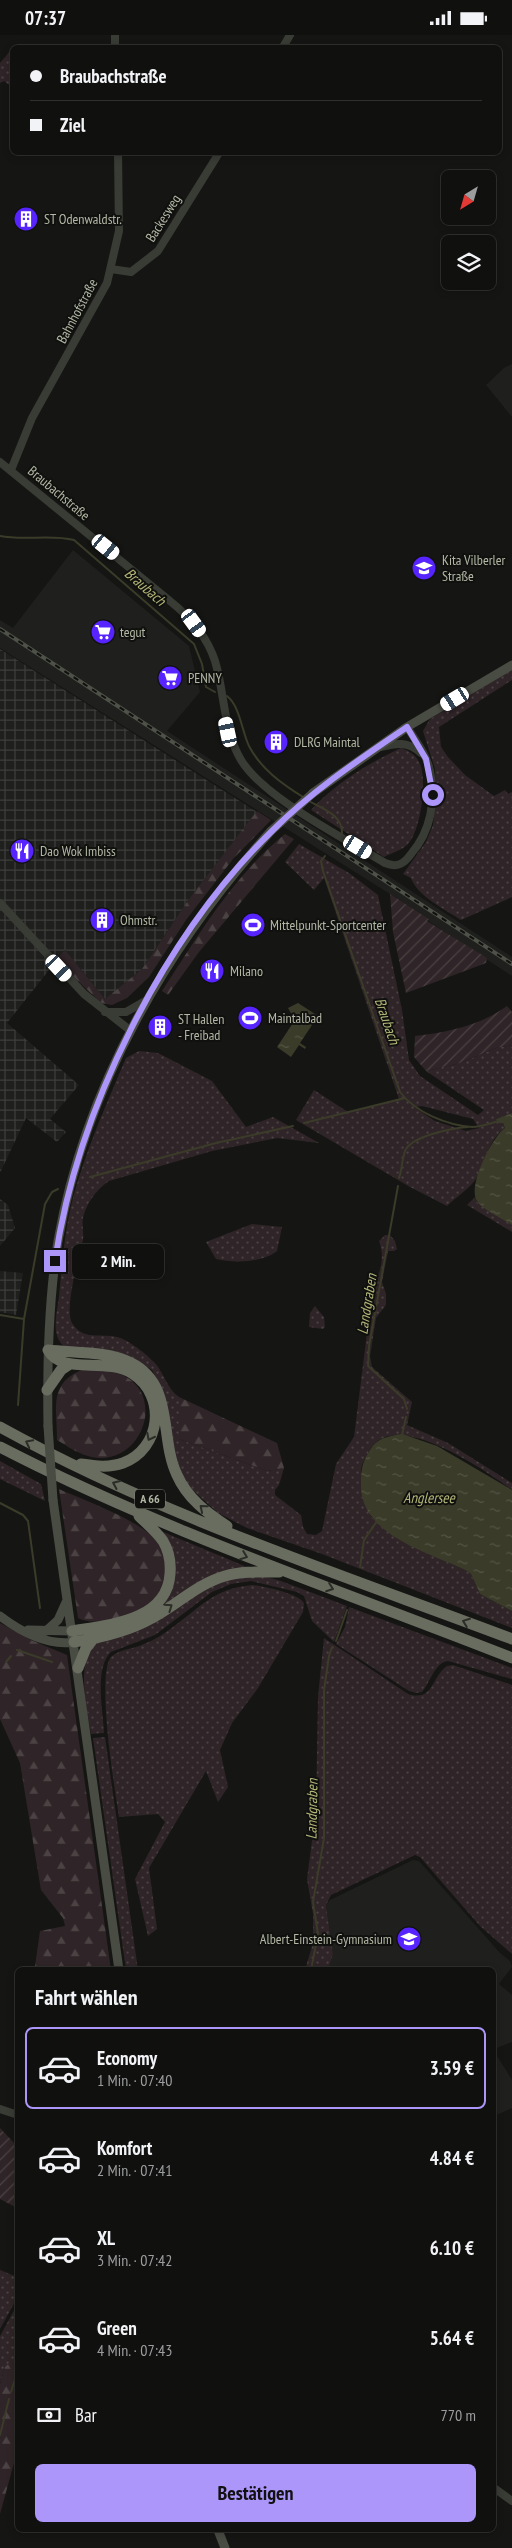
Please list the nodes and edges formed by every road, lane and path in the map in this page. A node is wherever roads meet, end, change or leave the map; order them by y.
1 (118, 155) edge
2 (218, 155) edge
3 (111, 269) junction
4 (0, 462) edge
5 (11, 469) junction
6 (512, 665) edge
7 (407, 727) junction
8 (374, 749) junction
9 (426, 757) junction
10 (0, 903) edge
11 (148, 999) junction
12 (103, 1011) junction
13 (131, 1031) junction
14 (48, 1350) junction
15 (70, 1364) junction
16 (47, 1390) junction
17 (0, 1427) edge
18 (0, 1447) edge
19 (59, 1458) junction
20 (134, 1511) junction
21 (242, 1537) junction
22 (285, 1571) junction
23 (68, 1597) junction
24 (0, 1616) edge
25 (21, 1629) junction
26 (46, 1631) junction
27 (73, 1636) junction
28 (93, 1639) junction
29 (512, 1639) edge
30 (512, 1658) edge
31 (78, 1668) junction
32 (119, 1967) edge
33 (0, 2109) edge
34 (15, 2114) edge
35 (496, 2490) edge
36 (512, 2501) edge
37 (219, 2532) edge
38 (225, 2548) edge

1 - 3 street, Bahnhofstraße
2 - 3 street, Backesweg
3 - 5 street, Bahnhofstraße
4 - 5 street, Braubachstraße
5 - 9 street, Braubachstraße
6 - 7 main road
7 - 8 main road
7 - 9 street, Braubachstraße
8 - 9 street
8 - 11 main road, bridge
10 - 12 street
11 - 12 street
11 - 13 main road
12 - 13 street
13 - 14 main road
14 - 15 highway
14 - 16 main road
21 -> 14 highway
15 - 16 highway
15 -> 19 highway
16 - 23 main road, bridge
19 -> 17 highway, A 66
18 - 20 highway, A 66
21 -> 19 highway, A 66
20 -> 22 highway, A 66
20 - 27 highway
29 -> 21 highway, A 66
28 -> 22 highway
22 -> 30 highway, A 66
23 - 26 main road
23 - 27 main road
24 - 25 main road
25 - 26 main road
25 - 27 main road
26 - 27 main road
27 - 28 highway
27 - 31 main road
28 - 31 highway
31 - 32 main road
33 - 34 street
35 - 36 street
37 - 38 main road

